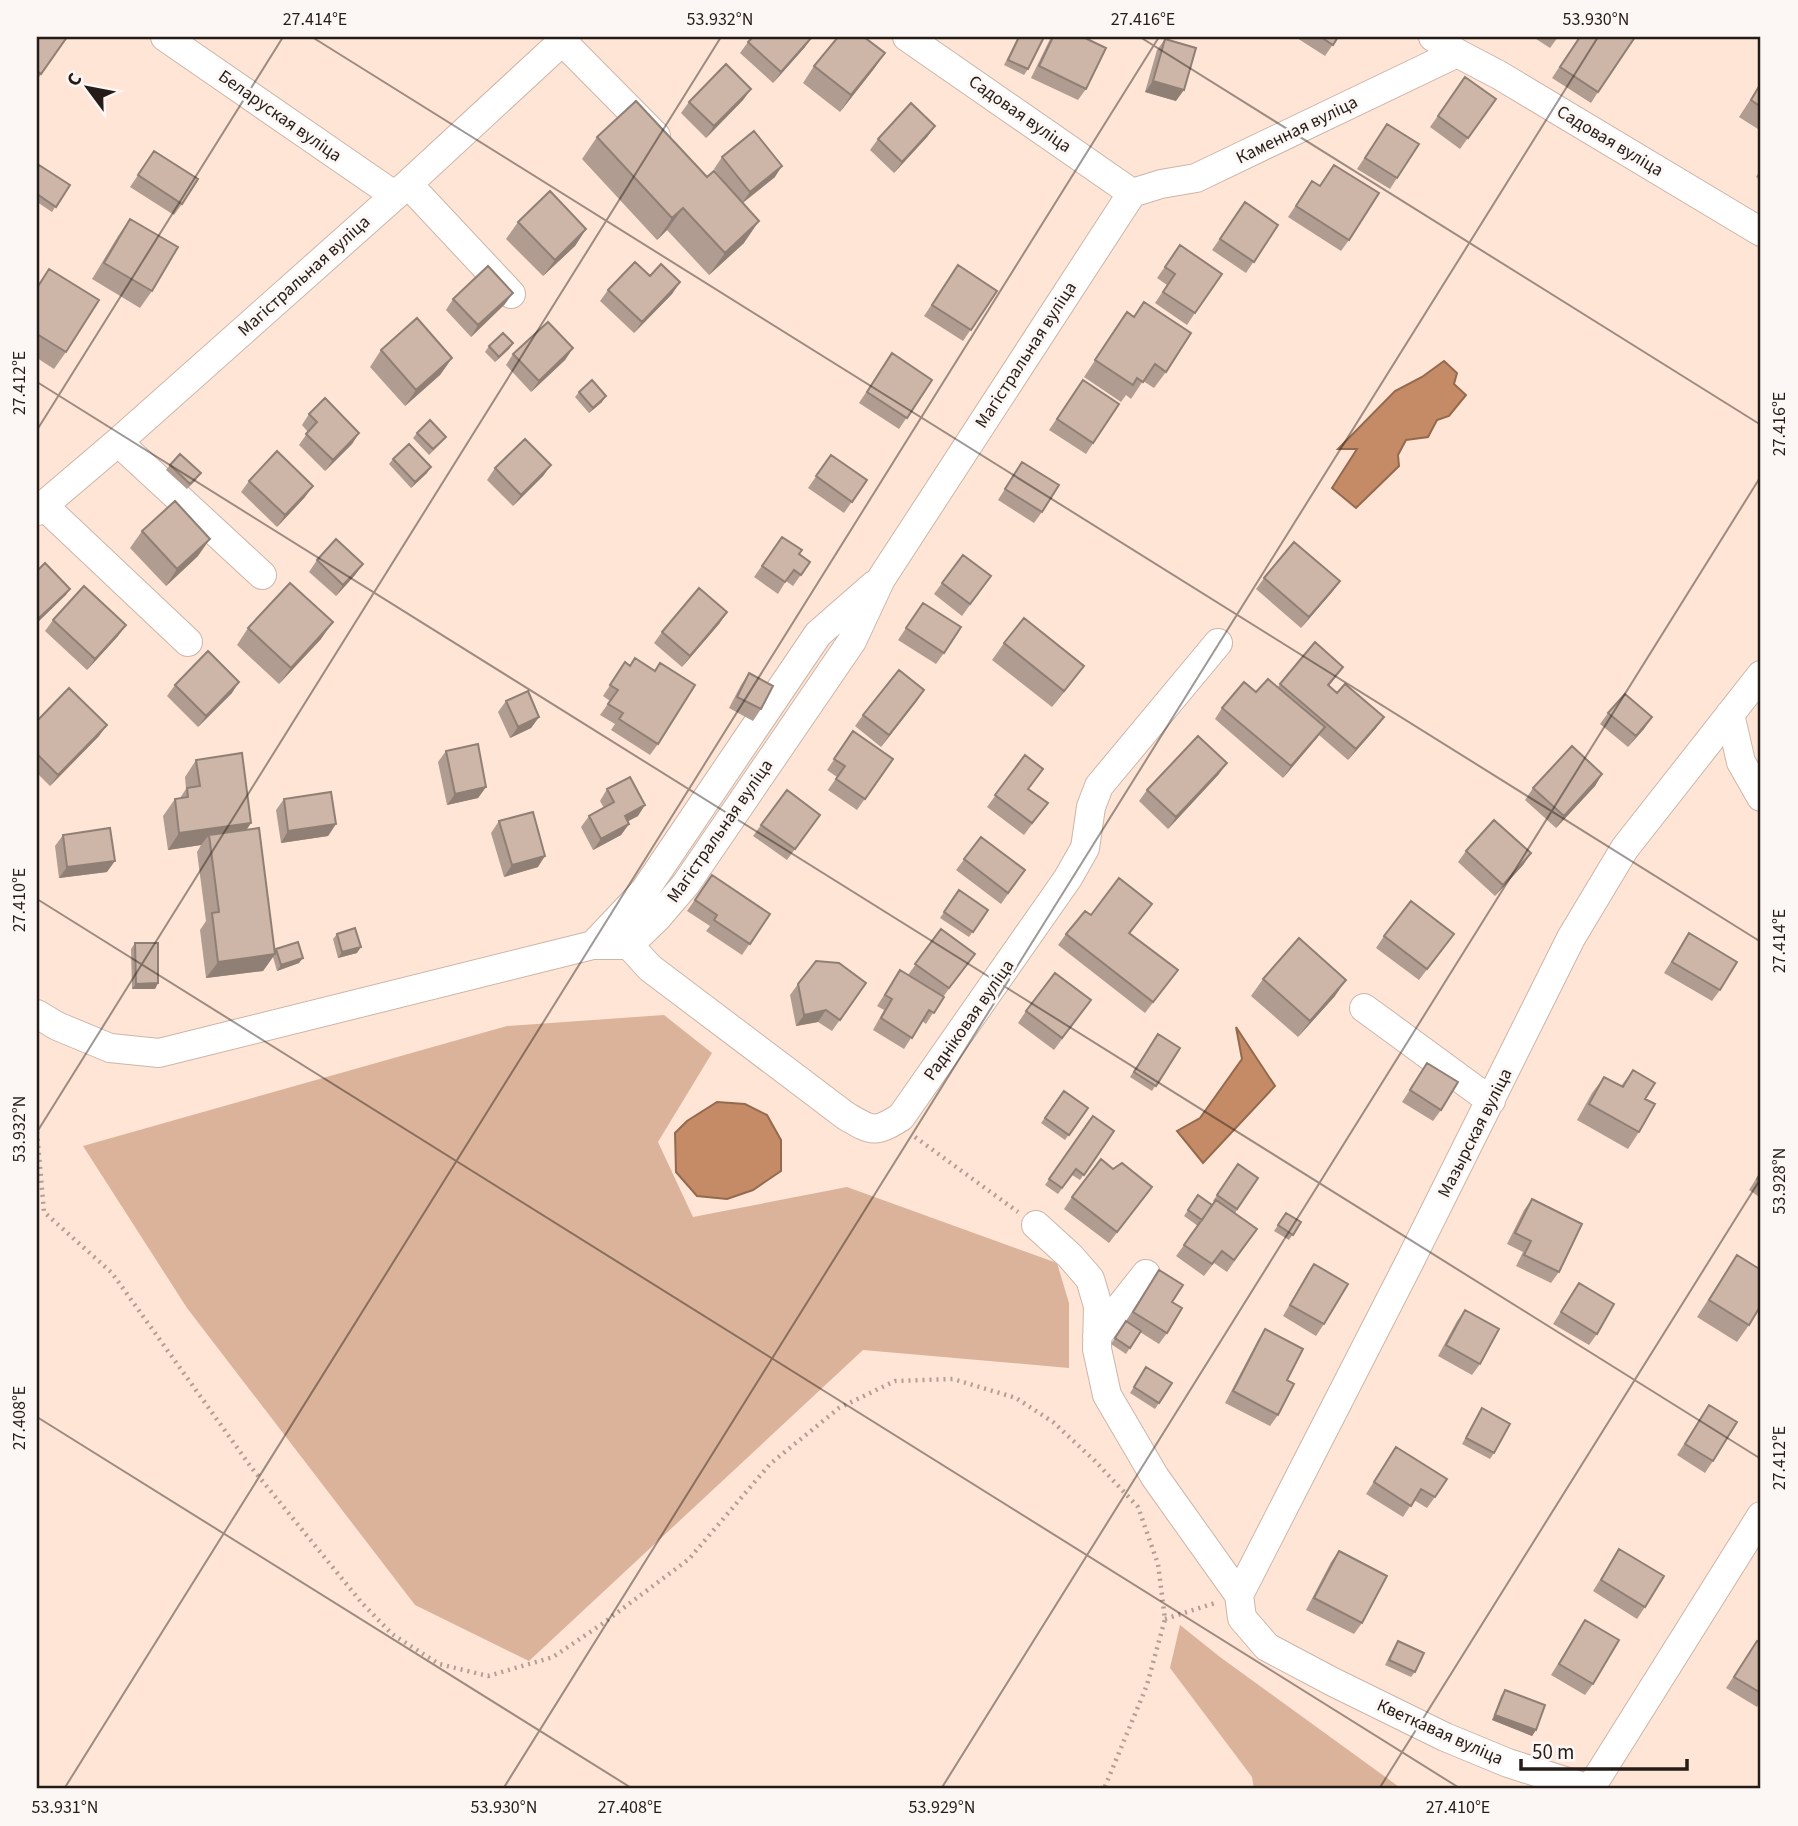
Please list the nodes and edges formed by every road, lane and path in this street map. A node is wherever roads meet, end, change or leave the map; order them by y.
1 (165, 37) edge
2 (907, 37) edge
3 (1433, 37) edge
4 (565, 39) edge
5 (1457, 53) junction
6 (676, 156) edge
7 (401, 190) junction
8 (1132, 193) junction
9 (1761, 232) edge
10 (511, 294) edge
11 (118, 442) junction
12 (40, 508) edge
13 (262, 575) dead end
14 (881, 579) junction
15 (188, 642) dead end
16 (1218, 643) dead end
17 (1761, 675) edge
18 (1730, 714) junction
19 (1761, 797) edge
20 (593, 945) junction
21 (628, 945) junction
22 (1364, 1008) dead end
23 (37, 1014) edge
24 (1491, 1101) junction
25 (893, 1122) junction
26 (37, 1132) edge
27 (1036, 1225) joint
28 (1146, 1274) dead end
29 (1097, 1336) junction
30 (1761, 1516) edge
31 (1240, 1606) junction
32 (1165, 1619) junction
33 (1104, 1789) edge
34 (1591, 1789) edge

1 - 7 street, Беларуская вуліца
2 - 8 street, Садовая вуліца
3 - 5 street, Садовая вуліца
4 - 6 street
4 - 7 street, Магістральная вуліца
5 - 8 street, Каменная вуліца
5 - 9 street, Садовая вуліца
7 - 10 street, Беларуская вуліца
7 - 11 street, Магістральная вуліца
8 - 14 street, Магістральная вуліца
11 - 12 street, Магістральная вуліца
11 - 13 street
12 - 15 street
14 - 20 street
14 - 21 street, Магістральная вуліца
16 - 25 street, Радніковая вуліца
17 - 18 street, Мазырская вуліца
18 - 19 street
18 - 24 street, Мазырская вуліца
20 - 21 street
20 - 23 street
21 - 25 street
22 - 24 street
24 - 31 street, Мазырская вуліца
25 - 27 path
26 - 32 path
27 - 29 street, Кветкавая вуліца
28 - 29 street
29 - 31 street, Кветкавая вуліца
30 - 34 street, Кветкавая вуліца
31 - 32 path
31 - 34 street, Кветкавая вуліца
32 - 33 path

